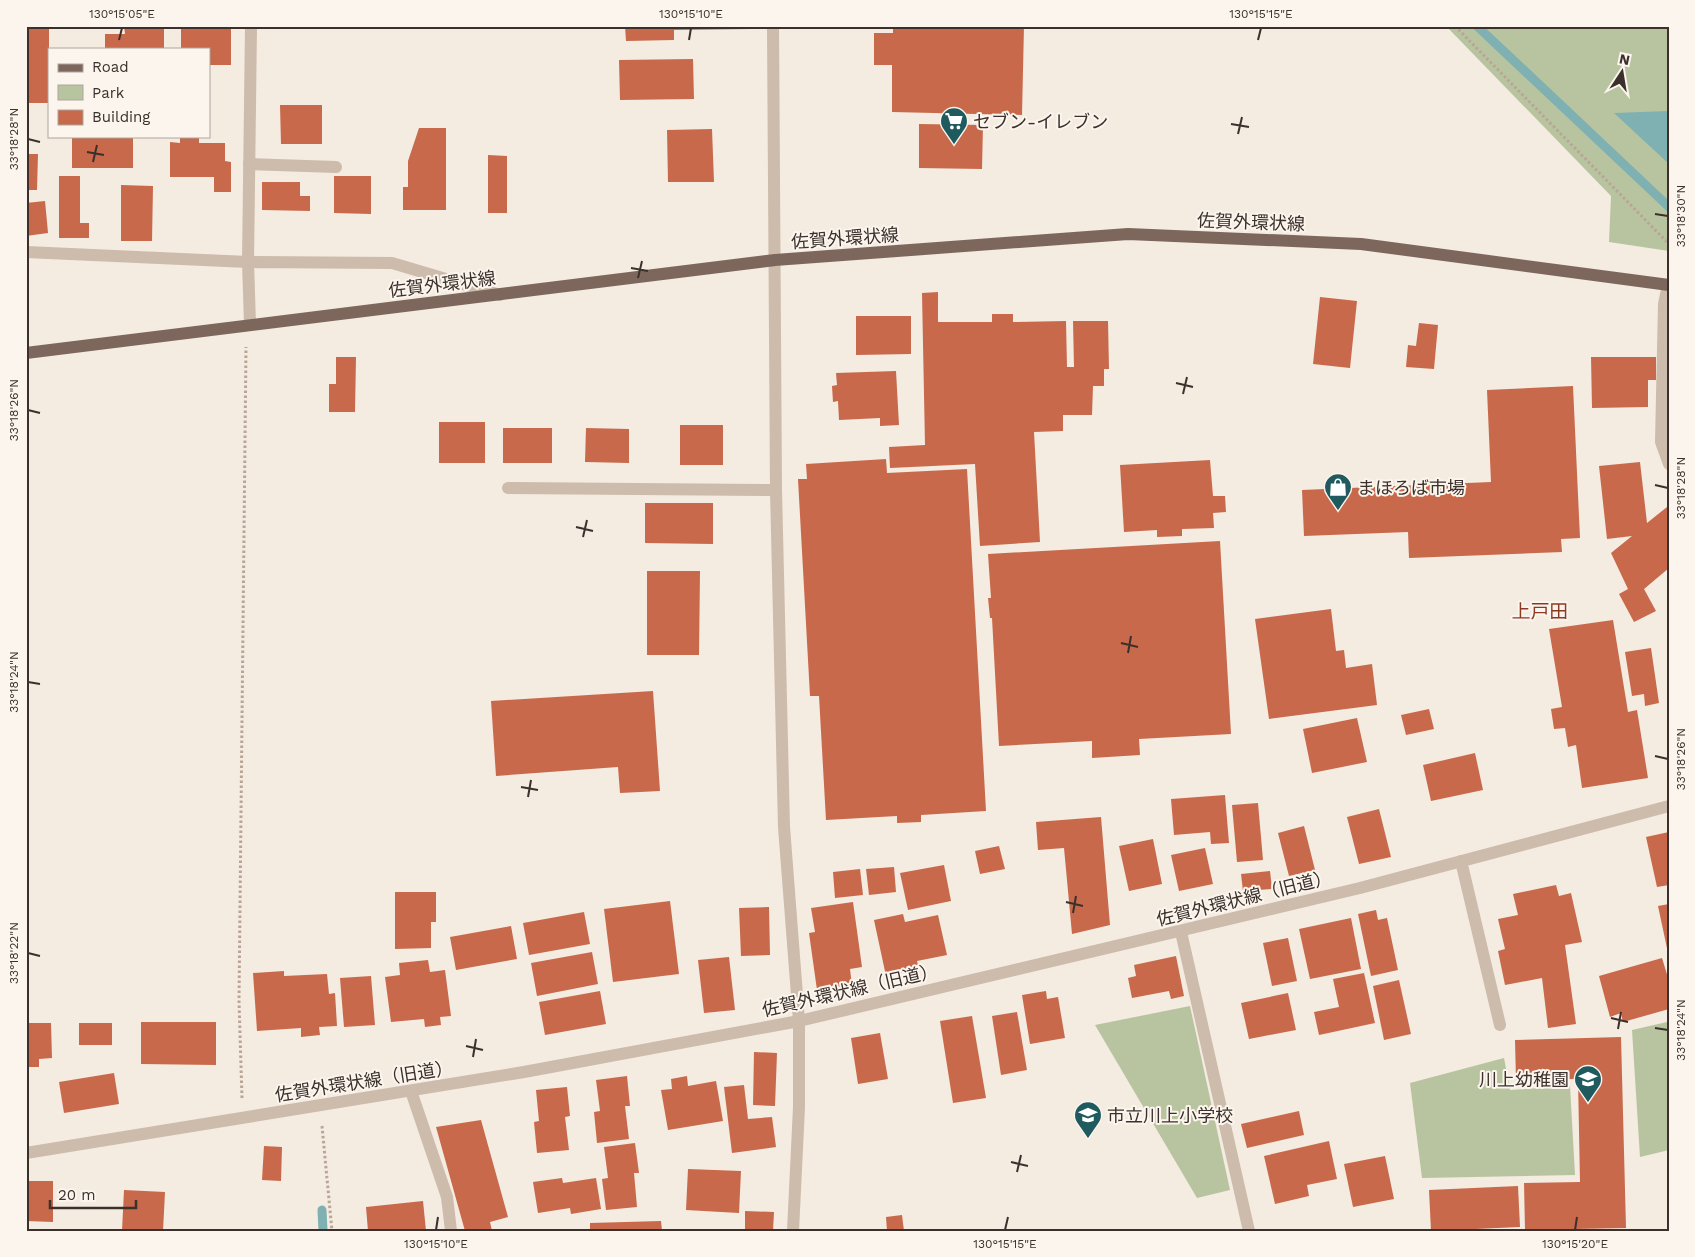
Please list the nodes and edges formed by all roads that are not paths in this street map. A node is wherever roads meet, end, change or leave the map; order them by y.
1 (251, 26) edge
2 (773, 26) edge
3 (249, 164) junction
4 (336, 167) dead end
5 (26, 252) edge
6 (775, 260) junction
7 (248, 262) junction
8 (1668, 285) edge
9 (500, 295) junction
10 (250, 324) junction
11 (26, 353) edge
12 (1669, 464) edge
13 (508, 488) dead end
14 (776, 490) junction
15 (1669, 806) edge
16 (1461, 861) junction
17 (1181, 932) junction
18 (799, 1021) junction
19 (1500, 1025) dead end
20 (411, 1091) junction
21 (26, 1153) edge
22 (451, 1231) edge
23 (793, 1231) edge
24 (1249, 1231) edge

1 - 3 street
2 - 6 street
3 - 4 street
3 - 7 street
5 - 7 street
6 - 8 main road, 佐賀外環状線
6 - 9 main road, 佐賀外環状線
6 - 14 street
7 - 9 street
7 - 10 street
8 - 12 street
9 - 10 main road, 佐賀外環状線
10 - 11 main road, 佐賀外環状線
13 - 14 street
14 - 18 street
15 - 16 street, 佐賀外環状線（旧道）
16 - 17 street, 佐賀外環状線（旧道）
16 - 19 street
17 - 18 street, 佐賀外環状線（旧道）
17 - 24 street
18 - 20 street, 佐賀外環状線（旧道）
18 - 23 street
20 - 21 street, 佐賀外環状線（旧道）
20 - 22 street

